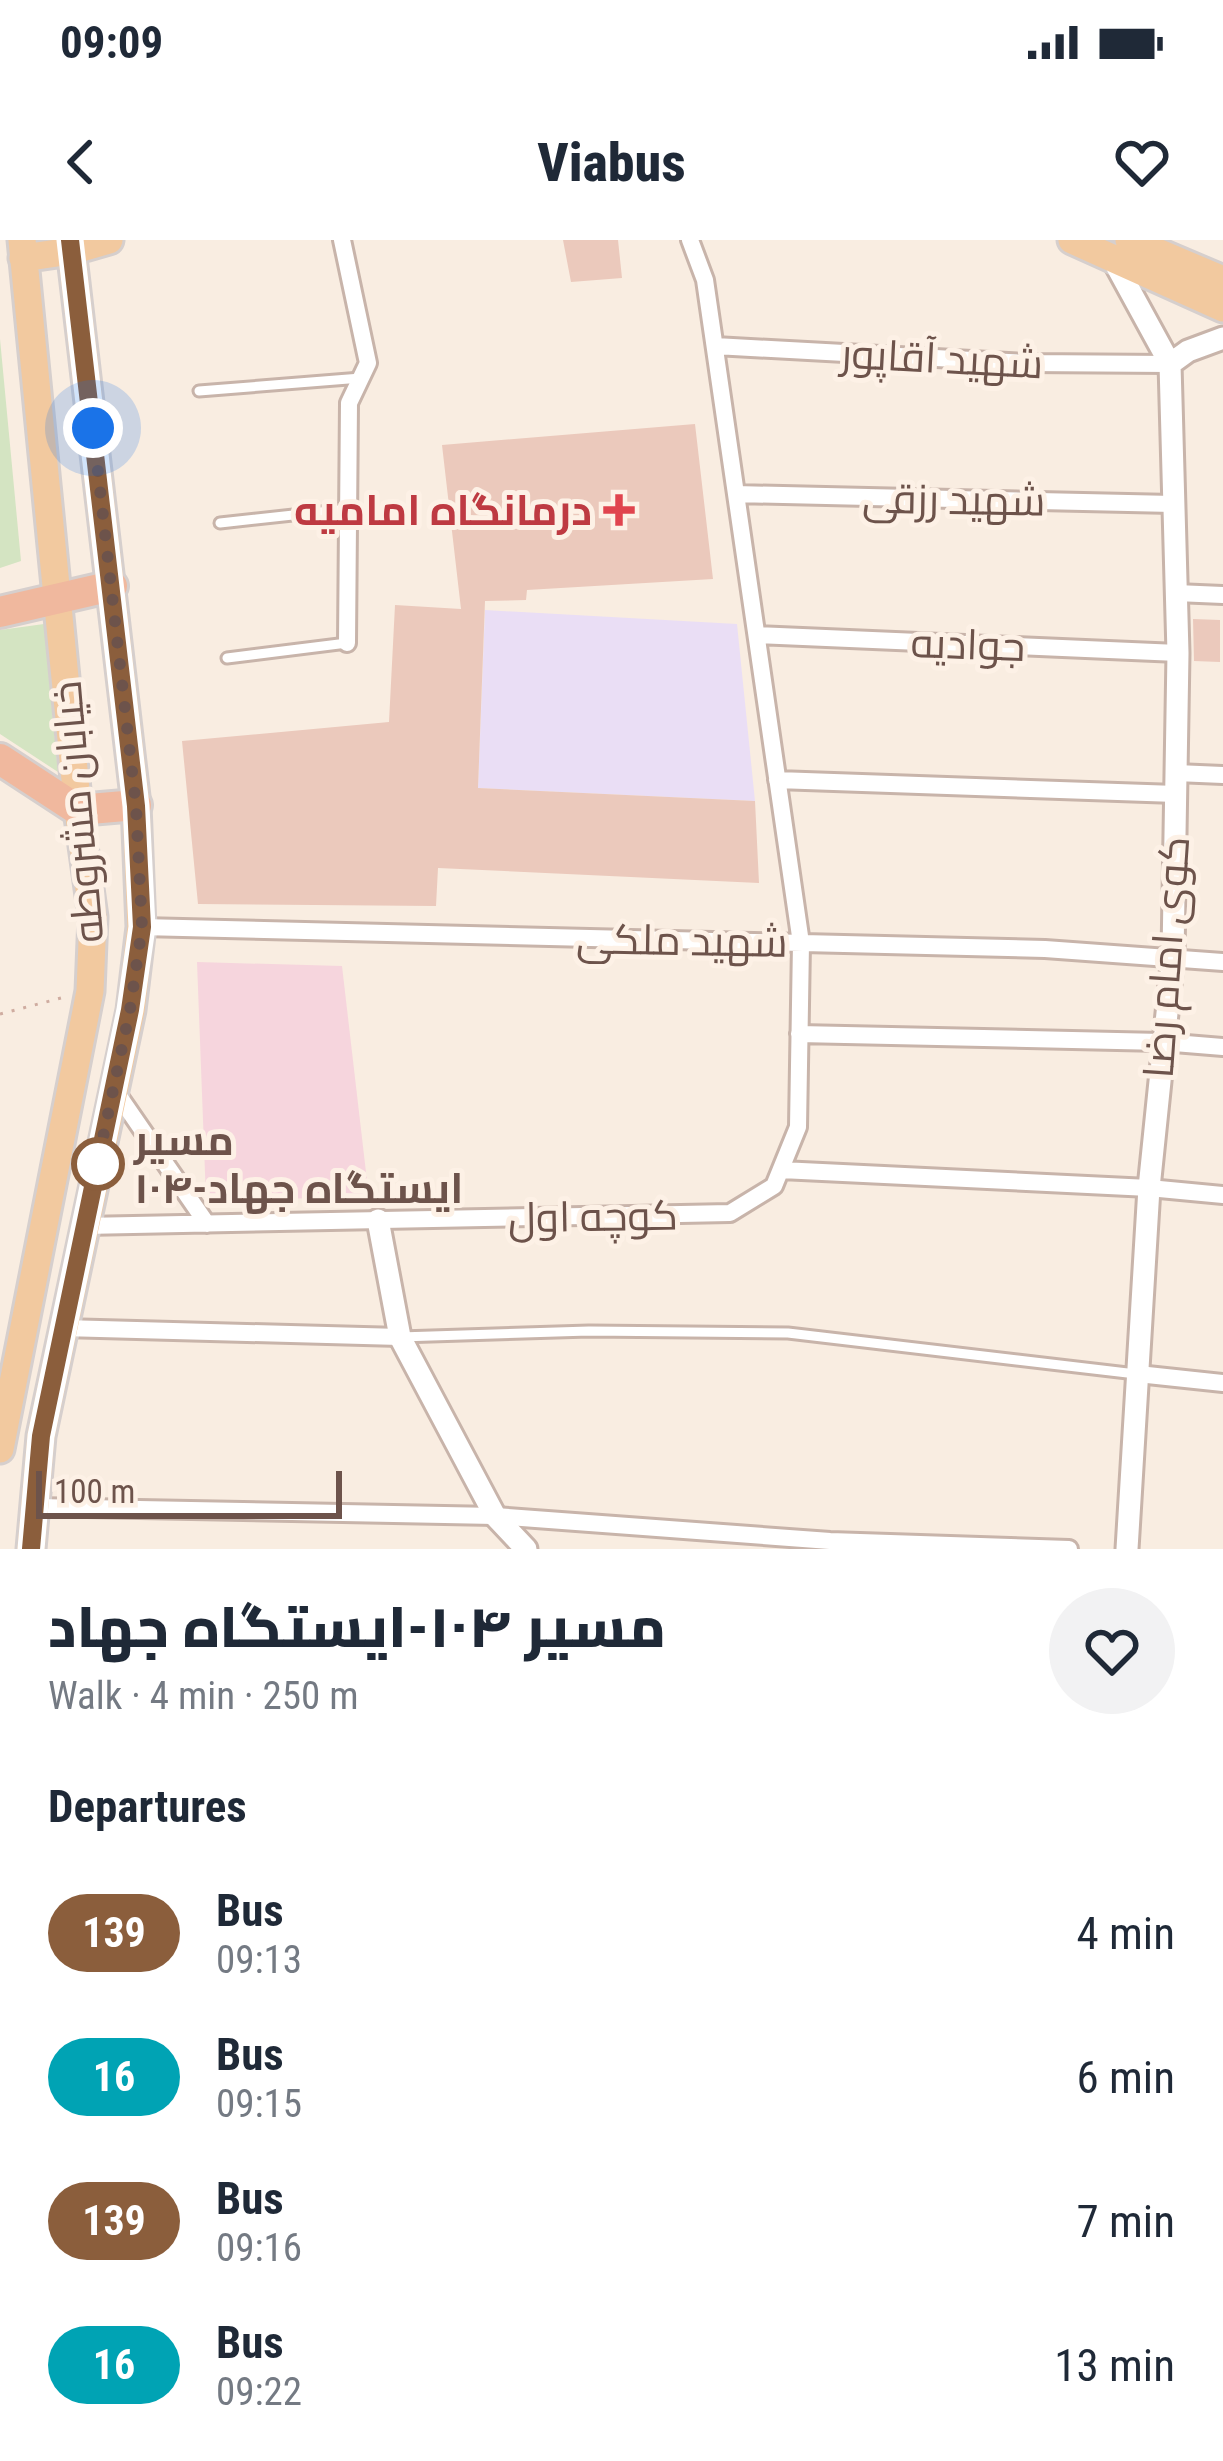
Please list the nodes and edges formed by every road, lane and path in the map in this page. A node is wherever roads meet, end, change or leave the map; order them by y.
1 (109, 240) edge
2 (342, 240) edge
3 (690, 240) edge
4 (1072, 240) edge
5 (71, 246) edge
6 (1120, 248) edge
7 (22, 249) edge
8 (1223, 280) edge
9 (1223, 308) edge
10 (1223, 338) edge
11 (715, 346) junction
12 (1170, 364) junction
13 (361, 378) junction
14 (200, 391) dead end
15 (736, 494) junction
16 (1172, 503) junction
17 (348, 509) junction
18 (220, 523) dead end
19 (112, 586) junction
20 (1176, 593) junction
21 (1223, 595) edge
22 (57, 601) junction
23 (0, 611) edge
24 (758, 635) junction
25 (347, 643) joint
26 (1178, 652) junction
27 (226, 658) dead end
28 (0, 759) edge
29 (1223, 775) edge
30 (777, 780) junction
31 (1176, 783) junction
32 (136, 806) junction
33 (78, 810) junction
34 (142, 927) junction
35 (801, 943) junction
36 (1173, 955) junction
37 (1223, 962) edge
38 (91, 991) junction
39 (0, 1014) edge
40 (799, 1034) junction
41 (1162, 1042) junction
42 (1223, 1047) edge
43 (114, 1089) junction
44 (781, 1170) junction
45 (1149, 1188) junction
46 (1223, 1195) edge
47 (378, 1220) junction
48 (207, 1224) junction
49 (84, 1226) junction
50 (63, 1328) junction
51 (400, 1337) junction
52 (1138, 1374) junction
53 (1223, 1383) edge
54 (0, 1449) edge
55 (35, 1507) junction
56 (495, 1516) junction
57 (31, 1549) edge
58 (526, 1549) edge
59 (1069, 1549) edge
60 (1127, 1549) edge

1 - 5 main road
2 - 13 street
3 - 11 street
4 - 6 main road
5 - 7 main road
5 - 19 main road, خیابان مشروطه
6 - 8 main road
6 - 9 main road
6 - 12 street
7 - 22 main road, خیابان مشروطه
10 - 12 street
11 - 12 street, شهید آقاپور
11 - 15 street
12 - 16 street, کوی امام رضا
13 - 14 lane
13 - 17 street
15 - 16 street, شهید رزقی
15 - 24 street
16 - 20 street, کوی امام رضا
17 - 18 lane
17 - 25 street
19 - 22 highway
19 - 32 main road, خیابان مشروطه
20 - 21 street
20 - 26 street, کوی امام رضا
22 - 23 highway
22 - 33 main road, خیابان مشروطه
24 - 26 street, جوادیه
24 - 30 street
25 - 27 lane
26 - 31 street, کوی امام رضا
28 - 33 highway
29 - 31 street
30 - 31 street
30 - 35 street
31 - 36 street, کوی امام رضا
32 - 33 highway
32 - 34 main road, خیابان مشروطه
33 - 38 main road, خیابان مشروطه
34 - 35 street, شهید ملکی
34 - 43 main road, خیابان مشروطه
35 - 36 street, شهید ملکی
35 - 40 street
36 - 37 street, شهید ملکی
36 - 41 street, کوی امام رضا
38 - 39 path
38 - 54 main road, خیابان مشروطه
40 - 41 street
40 - 44 street
41 - 42 street
41 - 45 street, کوی امام رضا
43 - 48 street
43 - 49 main road, خیابان مشروطه
44 - 45 street
44 - 47 street, کوچه اول
45 - 46 street
45 - 52 street, کوی امام رضا
47 - 48 street, کوچه اول
47 - 51 street
48 - 49 street, کوچه اول
49 - 50 main road, خیابان مشروطه
50 - 51 street
50 - 55 main road, خیابان مشروطه
51 - 52 lane
51 - 56 street
52 - 53 street
52 - 60 street, کوی امام رضا
55 - 56 street
55 - 57 main road, خیابان مشروطه
56 - 58 street
56 - 59 street

